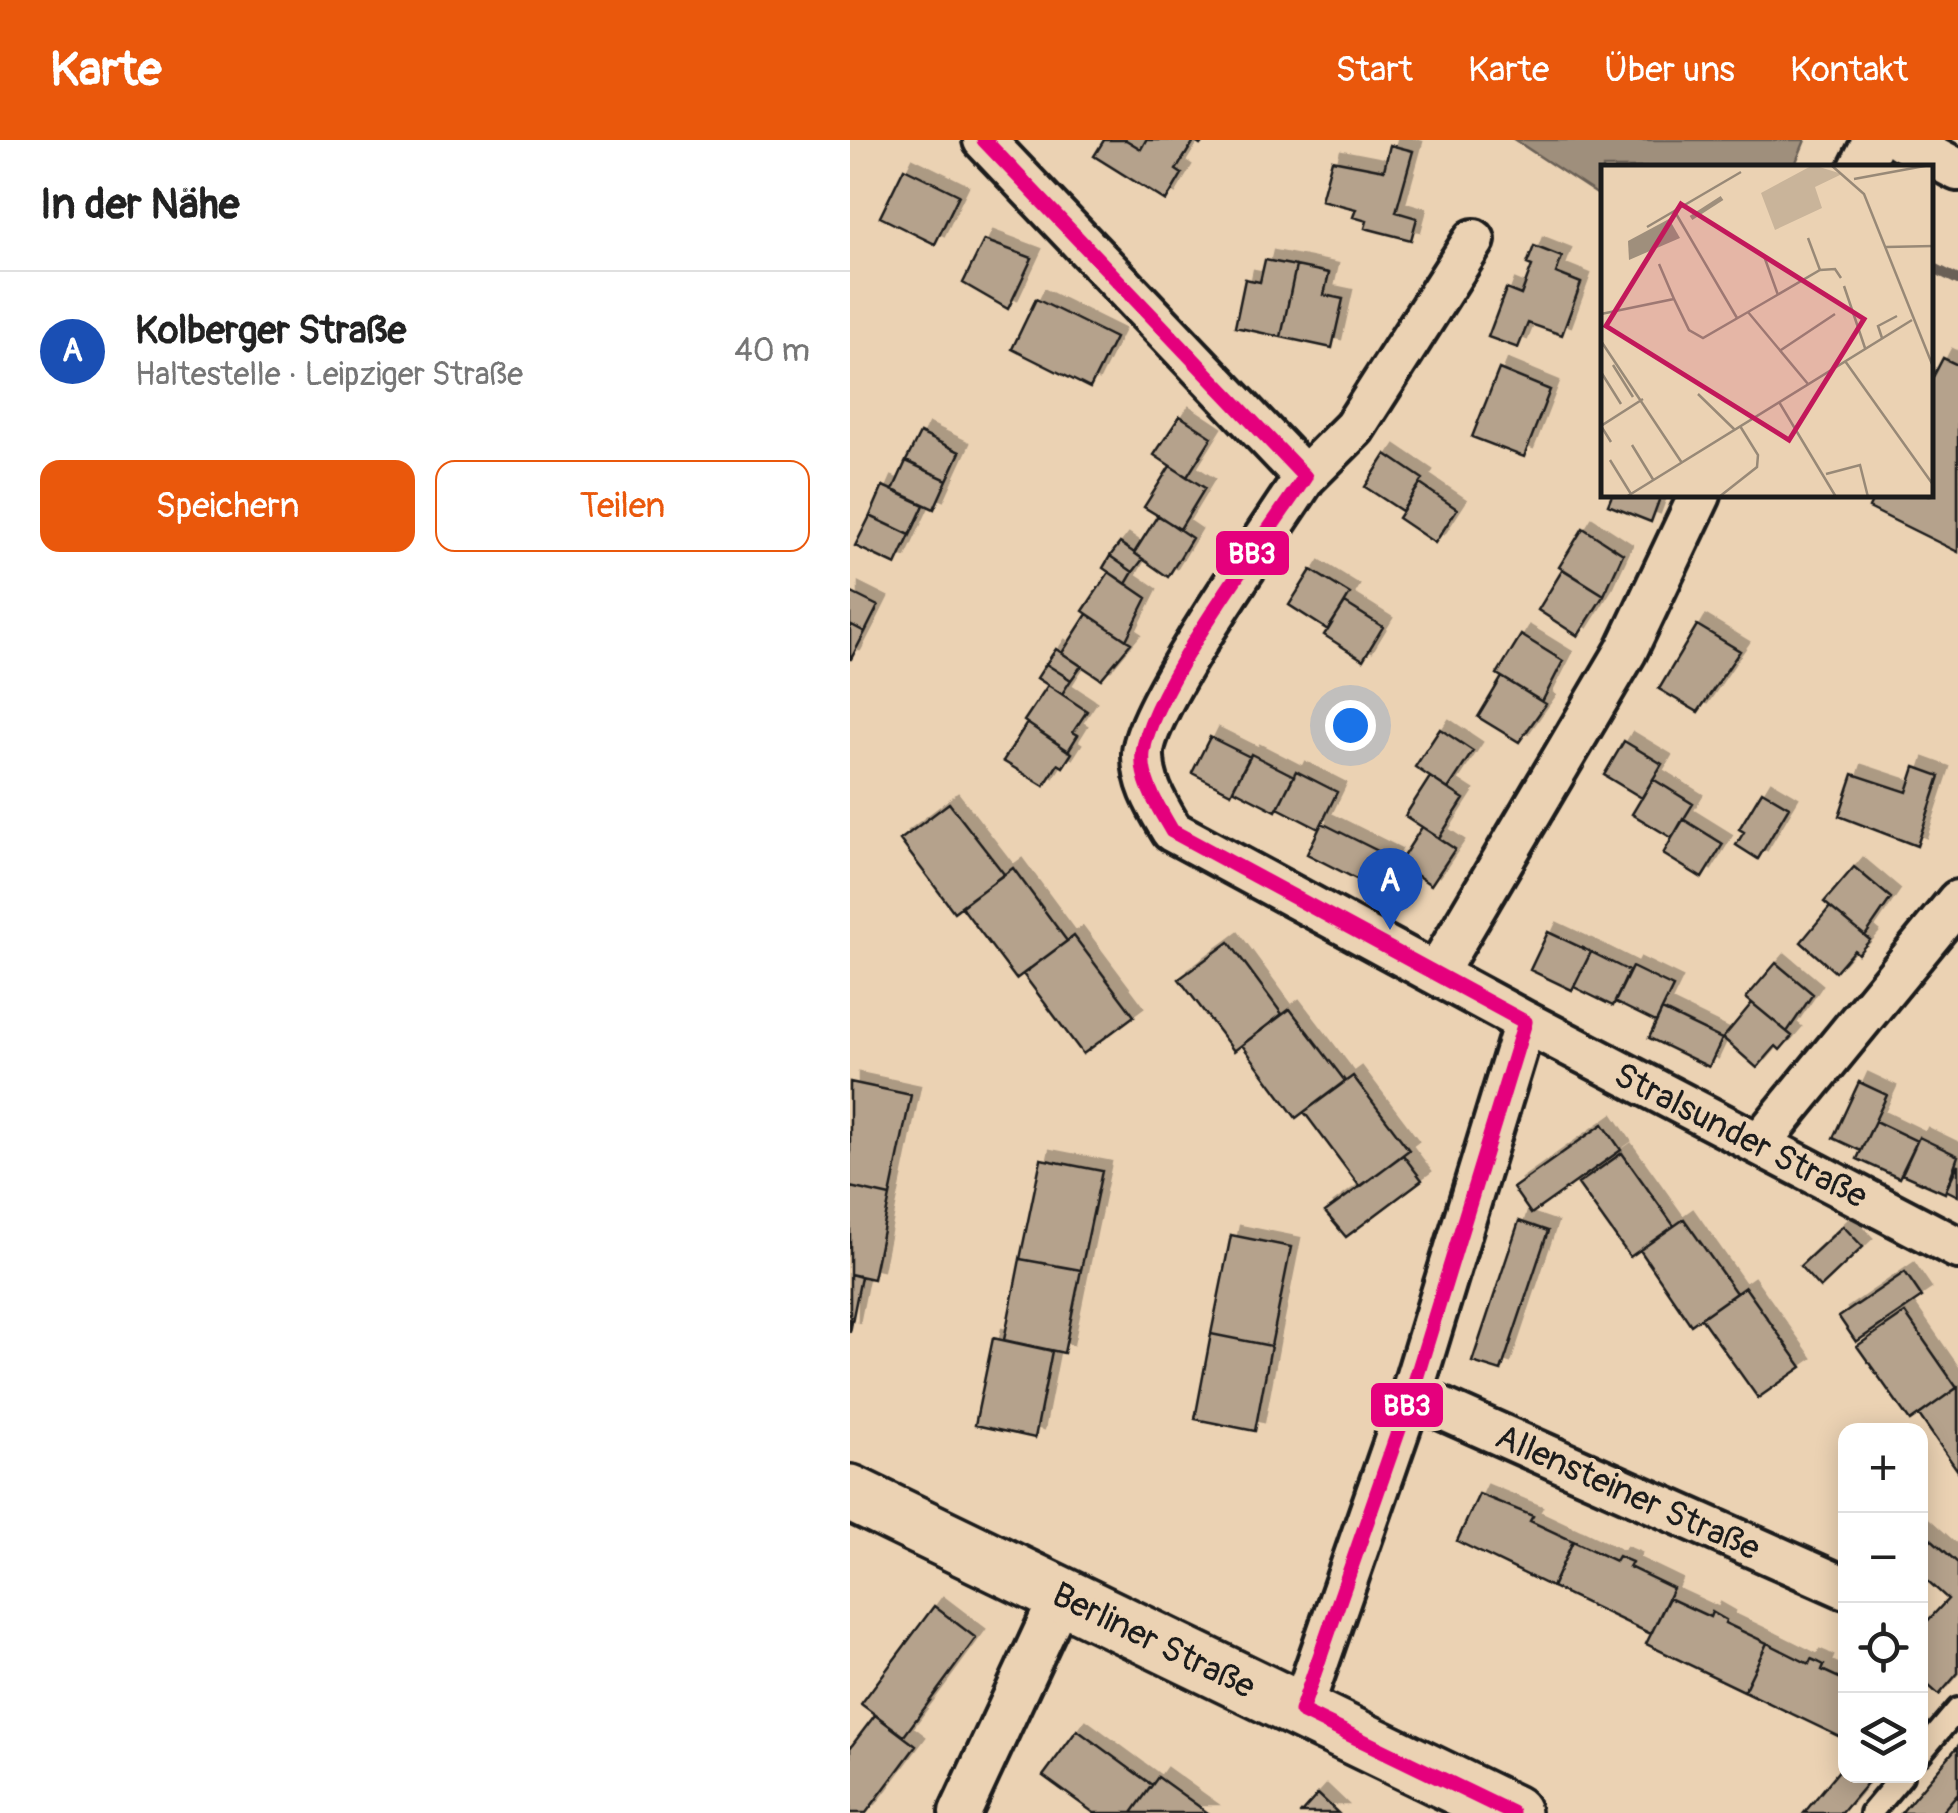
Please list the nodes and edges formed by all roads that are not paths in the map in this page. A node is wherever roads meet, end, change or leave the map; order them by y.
1 (984, 140) edge
2 (1874, 140) edge
3 (1902, 140) edge
4 (1862, 165) edge
5 (1958, 170) edge
6 (1474, 240) dead end
7 (1305, 477) junction
8 (1699, 498) edge
9 (1958, 901) edge
10 (1437, 972) junction
11 (1524, 1022) junction
12 (1760, 1144) junction
13 (1958, 1248) edge
14 (1411, 1395) junction
15 (850, 1493) edge
16 (1838, 1584) edge
17 (1061, 1596) junction
18 (1958, 1709) edge
19 (1301, 1711) junction
20 (1928, 1745) edge
21 (1896, 1783) edge
22 (960, 1813) edge
23 (1512, 1813) edge
24 (1871, 1813) edge

1 - 7 street
2 - 4 street
3 - 5 street
6 - 7 street, Stralsunder Straße
7 - 10 street, Stralsunder Straße
8 - 10 street
9 - 12 street
10 - 11 street, Stralsunder Straße
11 - 12 street, Stralsunder Straße
11 - 14 street
12 - 13 street, Stralsunder Straße
14 - 16 street, Allensteiner Straße
14 - 19 street
15 - 17 main road, Berliner Straße
17 - 19 main road, Berliner Straße
17 - 22 street
18 - 20 lane
19 - 23 main road, Berliner Straße
21 - 24 lane

